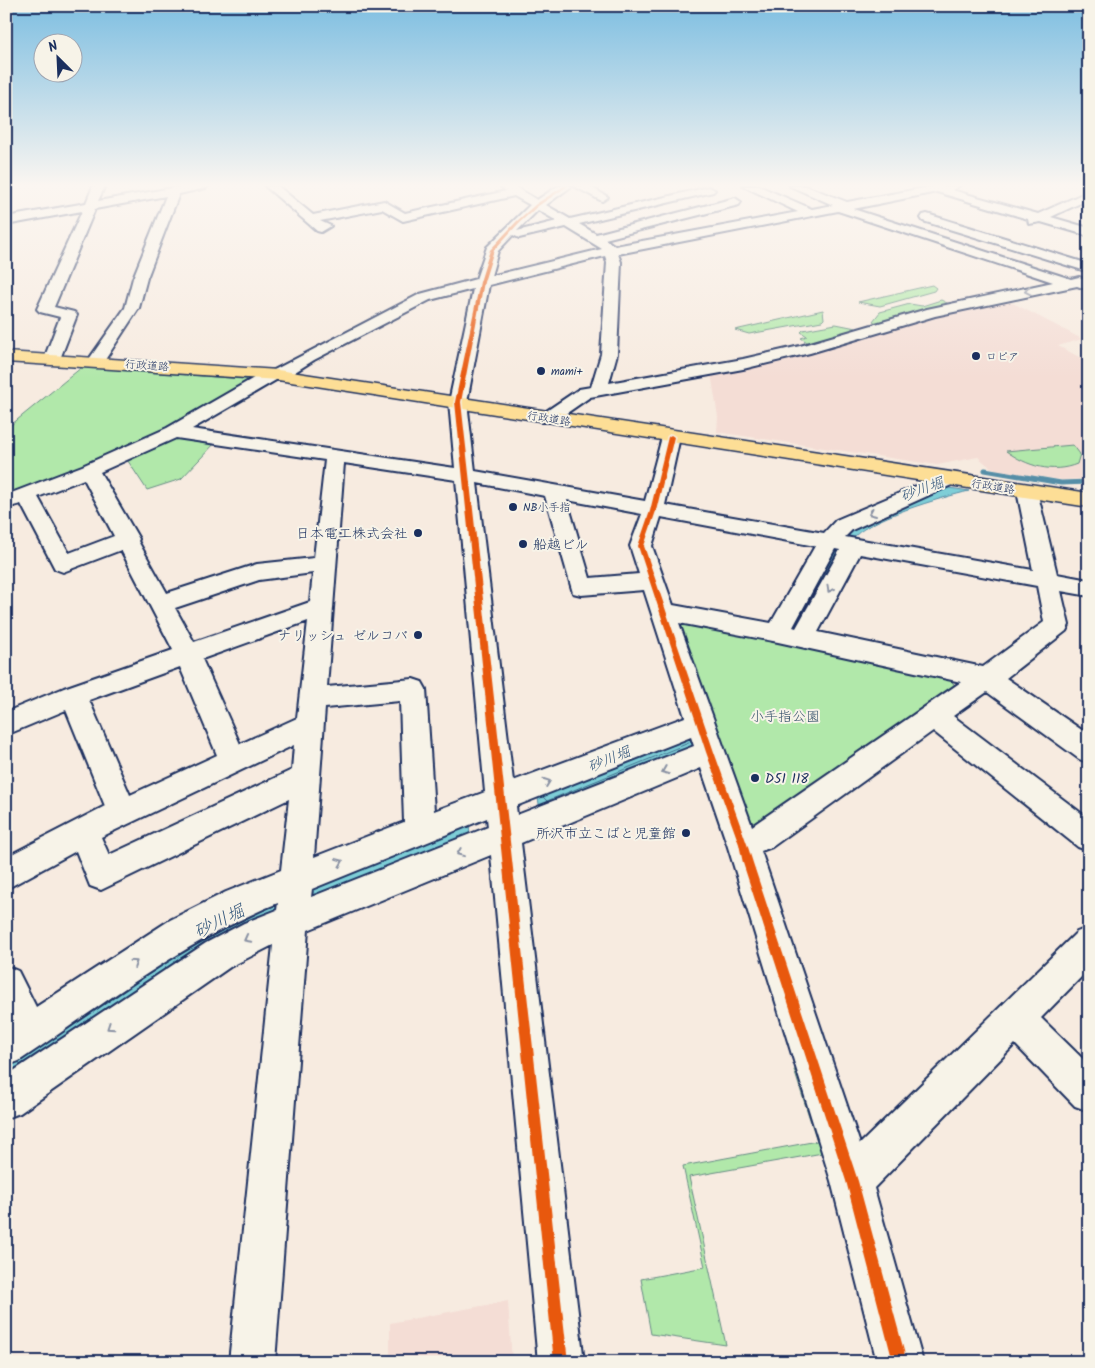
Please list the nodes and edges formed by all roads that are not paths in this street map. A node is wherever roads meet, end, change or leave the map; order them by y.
1 (70, 250) edge
2 (151, 250) edge
3 (492, 250) edge
4 (621, 250) edge
5 (969, 250) edge
6 (1029, 250) edge
7 (972, 251) joint
8 (609, 252) junction
9 (1089, 268) edge
10 (482, 282) junction
11 (1070, 283) junction
12 (1089, 286) edge
13 (6, 357) edge
14 (52, 359) junction
15 (95, 362) junction
16 (275, 375) junction
17 (598, 391) junction
18 (458, 402) junction
19 (548, 418) junction
20 (174, 432) junction
21 (672, 436) junction
22 (335, 456) junction
23 (89, 470) junction
24 (466, 476) junction
25 (949, 479) junction
26 (554, 491) junction
27 (1027, 491) junction
28 (27, 496) junction
29 (1089, 500) edge
30 (6, 502) edge
31 (653, 511) junction
32 (128, 539) junction
33 (828, 542) junction
34 (853, 547) junction
35 (325, 564) junction
36 (653, 581) junction
37 (1046, 581) junction
38 (1089, 588) edge
39 (161, 604) junction
40 (321, 607) junction
41 (664, 612) junction
42 (778, 633) junction
43 (803, 638) junction
44 (188, 652) junction
45 (987, 678) junction
46 (73, 695) junction
47 (311, 712) junction
48 (933, 716) junction
49 (701, 722) junction
50 (6, 724) edge
51 (1089, 751) edge
52 (710, 752) junction
53 (233, 760) junction
54 (305, 777) junction
55 (501, 799) junction
56 (122, 812) junction
57 (420, 830) junction
58 (83, 831) junction
59 (505, 835) junction
60 (1089, 837) edge
61 (743, 844) junction
62 (6, 874) edge
63 (295, 880) junction
64 (292, 921) junction
65 (1089, 944) edge
66 (6, 983) edge
67 (1015, 1018) junction
68 (18, 1040) edge
69 (1089, 1092) edge
70 (6, 1099) edge
71 (852, 1181) junction
72 (252, 1362) edge
73 (561, 1362) edge
74 (900, 1362) edge

1 - 14 street
2 - 15 street
3 - 10 street
4 - 8 street
5 - 7 street
6 - 9 street
7 - 11 street
8 - 10 street
8 - 17 street
10 - 16 street
10 - 18 street
11 - 12 street
11 -> 17 street
13 - 14 highway, 行政道路
14 - 15 highway, 行政道路
15 - 16 highway, 行政道路
16 - 18 highway, 行政道路
16 - 20 street
17 - 19 street
18 - 19 highway, 行政道路
18 - 24 street
19 - 21 highway, 行政道路
20 - 22 street
20 - 23 street
21 - 25 highway, 行政道路
21 - 31 street
22 - 24 street
22 - 35 street
23 - 28 street
23 - 32 street
24 - 26 street
24 - 55 street
25 - 27 highway, 行政道路
25 -> 33 street
26 - 31 street
26 - 36 street
27 - 29 highway, 行政道路
27 - 37 street
28 - 30 street
28 - 32 street
31 - 33 street
31 - 36 street
32 - 39 street
33 - 34 street
33 - 42 street
34 - 37 street
34 -> 43 street
35 - 39 street
35 - 40 street
36 - 41 street
37 - 38 street
37 - 45 street
39 - 44 street
40 - 44 street
40 - 47 street
41 - 42 street
41 - 49 street
42 - 43 street
43 - 45 street
44 - 46 street
44 - 53 street
45 - 48 street
45 - 51 street
46 - 50 street
46 - 56 street
47 - 53 street
47 - 54 street
47 - 57 street
48 - 60 street
48 - 61 street
49 - 52 street
55 -> 49 street
52 -> 59 street
52 - 61 street
53 - 56 street
54 - 58 street
54 - 63 street
55 - 57 street
55 - 59 street
56 - 58 street
63 -> 57 street
58 - 62 street
59 -> 64 street
59 - 73 street
61 - 71 street
63 - 64 street
68 -> 63 street
64 -> 70 street
64 - 72 street
65 - 67 street
66 - 68 street
67 - 69 street
67 - 71 street
71 - 74 street

